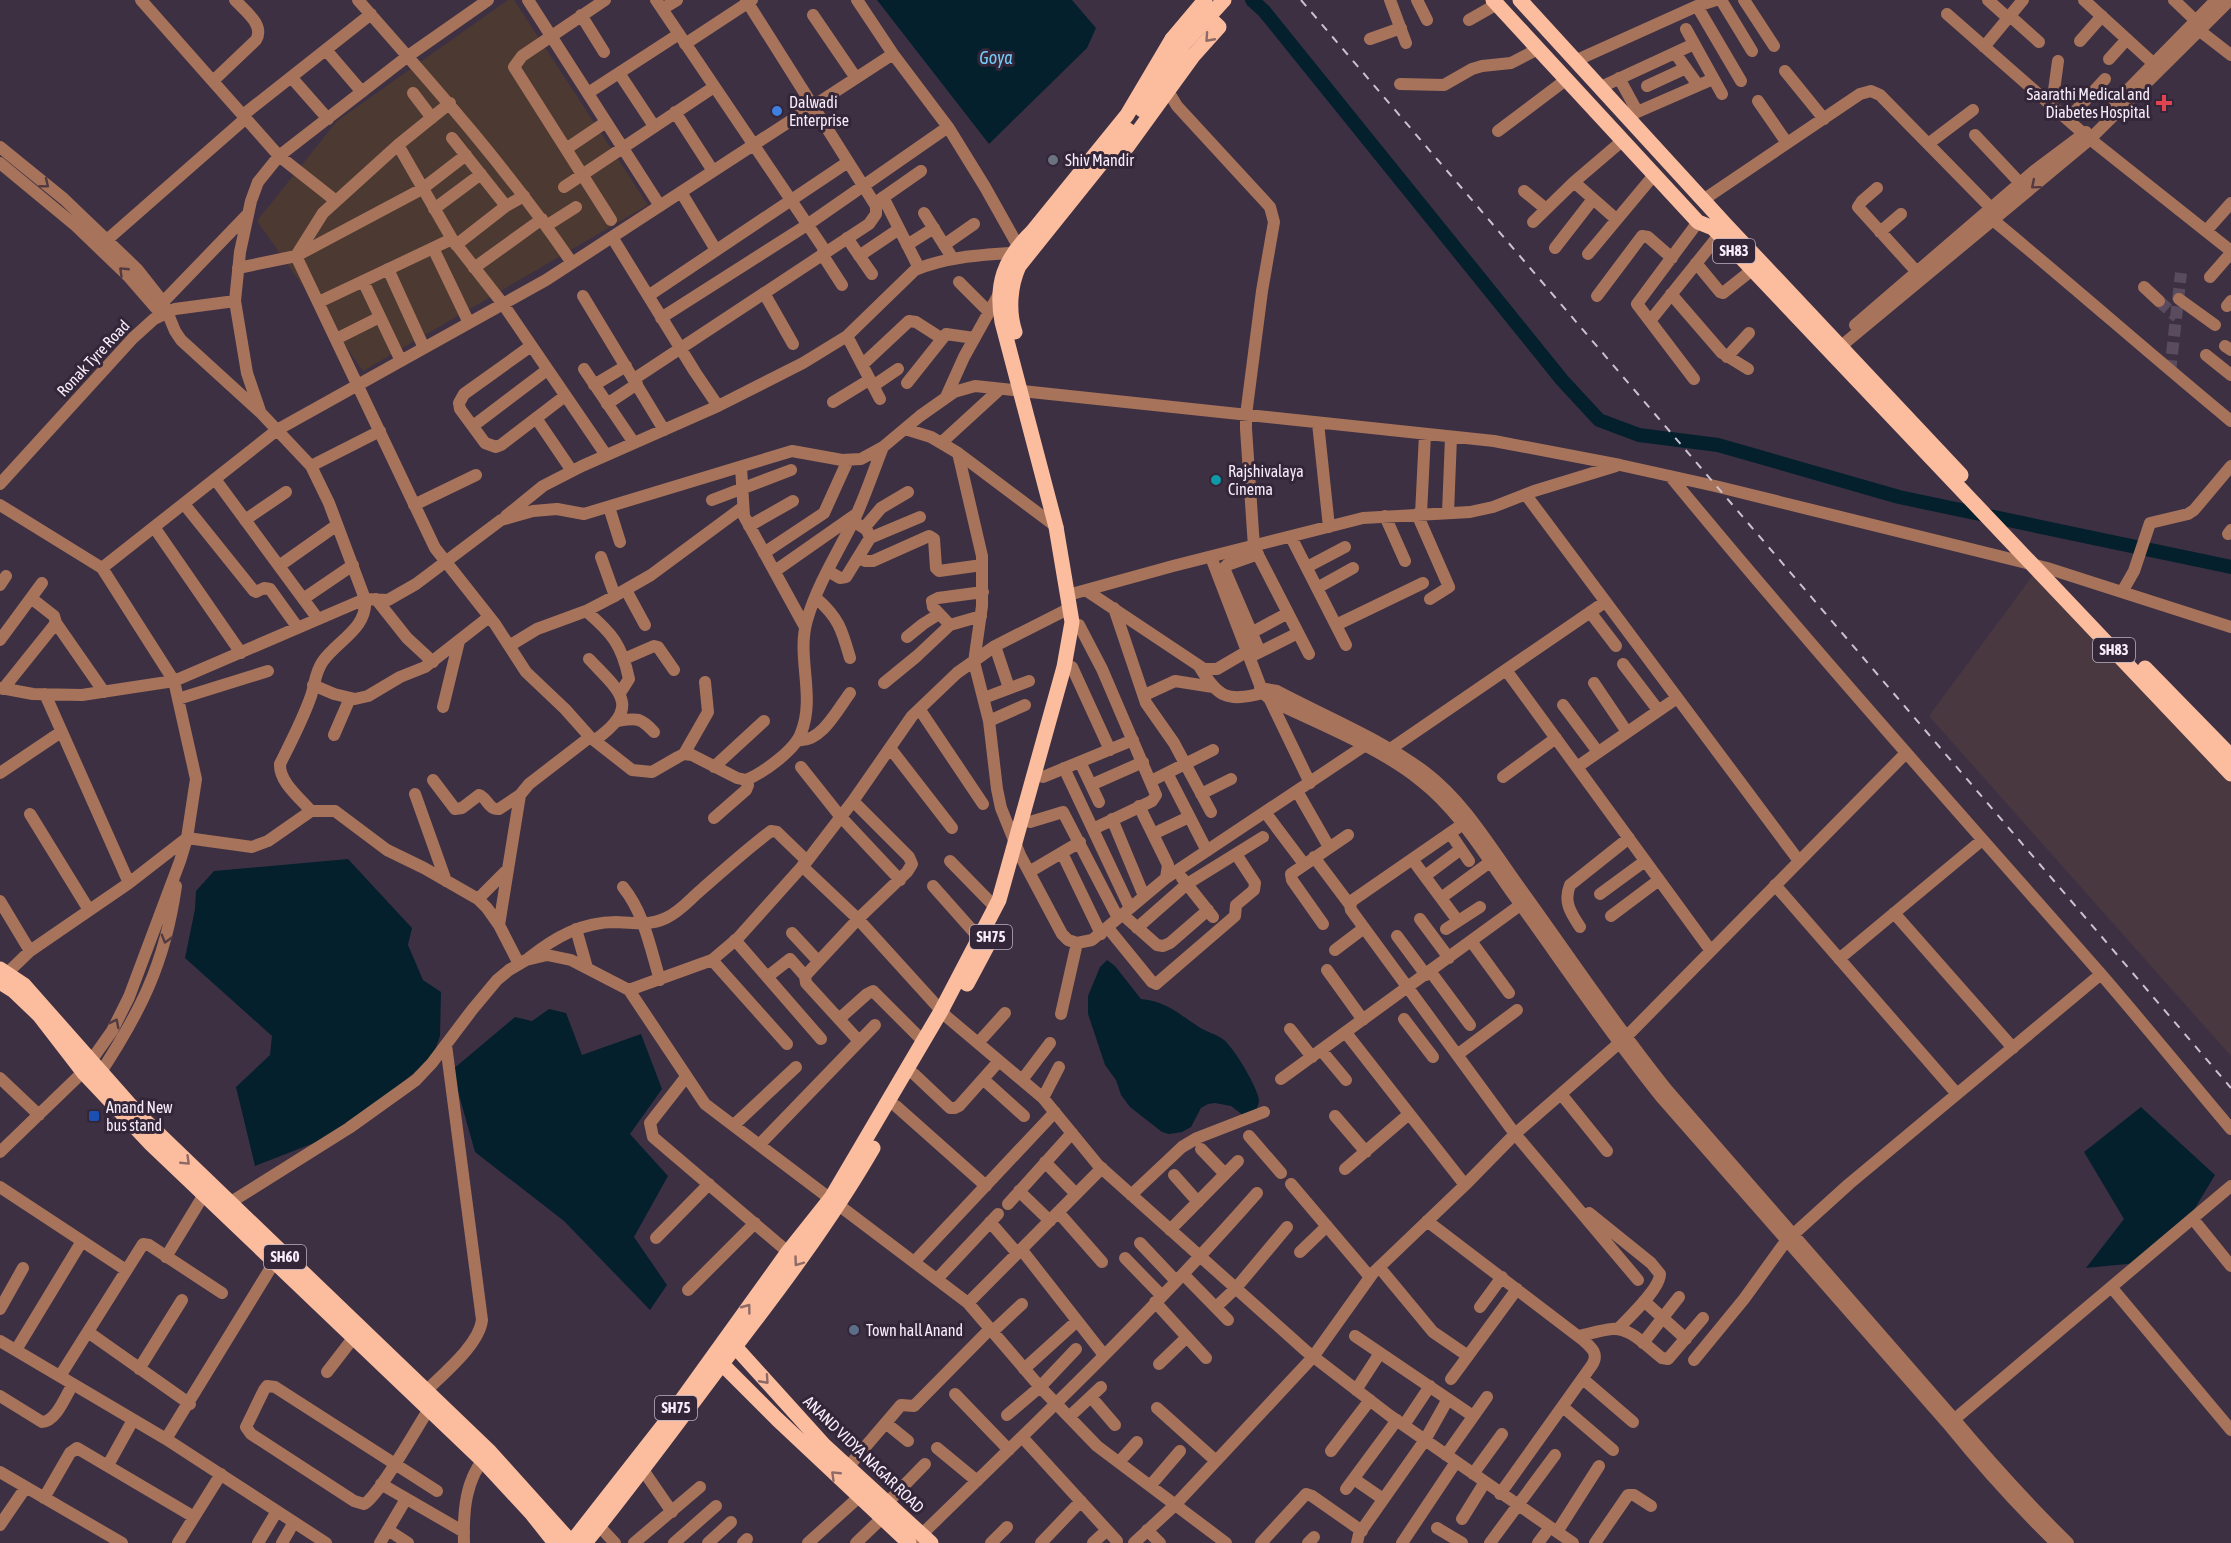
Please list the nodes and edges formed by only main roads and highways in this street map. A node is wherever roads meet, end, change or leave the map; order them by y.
1 (1205, 0) edge
2 (1224, 0) edge
3 (1520, 0) edge
4 (1498, 1) edge
5 (1177, 43) junction
6 (1710, 228) junction
7 (1022, 252) junction
8 (1833, 348) junction
9 (1027, 391) junction
10 (2040, 566) junction
11 (1075, 597) junction
12 (2231, 756) edge
13 (2231, 774) edge
14 (1018, 850) junction
15 (2, 976) edge
16 (944, 1014) junction
17 (92, 1072) junction
18 (835, 1201) junction
19 (223, 1206) junction
20 (730, 1342) junction
21 (717, 1360) junction
22 (427, 1399) junction
23 (486, 1456) junction
24 (919, 1541) edge
25 (555, 1543) edge
26 (571, 1543) edge
27 (585, 1543) edge

1 - 5 main road, SH75, bridge
2 - 5 main road, SH75, bridge
3 - 8 main road, SH83
4 - 6 main road, SH83
4 - 6 main road
5 - 7 main road, SH75
6 - 8 main road, SH83
7 -> 7 main road
7 - 9 main road, SH75
7 - 9 main road, SH75
8 - 10 main road, SH83
9 - 11 main road, SH75
10 - 12 main road, SH83
10 - 13 main road, SH83
11 - 14 main road, SH75
11 - 14 main road, SH75
14 - 16 main road, SH75
14 - 16 main road, SH75
15 - 17 main road, SH60
16 - 18 main road, SH75
16 - 18 main road, SH75
17 -> 19 main road, SH60
17 - 19 main road, SH60
18 -> 20 main road, SH75
20 -> 18 main road, SH75
19 - 22 main road, SH60
19 - 22 main road, SH60
20 - 21 main road, SH75
20 -> 24 main road, ANAND VIDYA NAGAR ROAD
24 -> 21 main road, ANAND VIDYA NAGAR ROAD
21 - 26 main road, SH75
21 - 27 main road, SH75
22 - 23 main road, SH60
23 - 25 main road, SH60
23 - 26 main road, SH60

